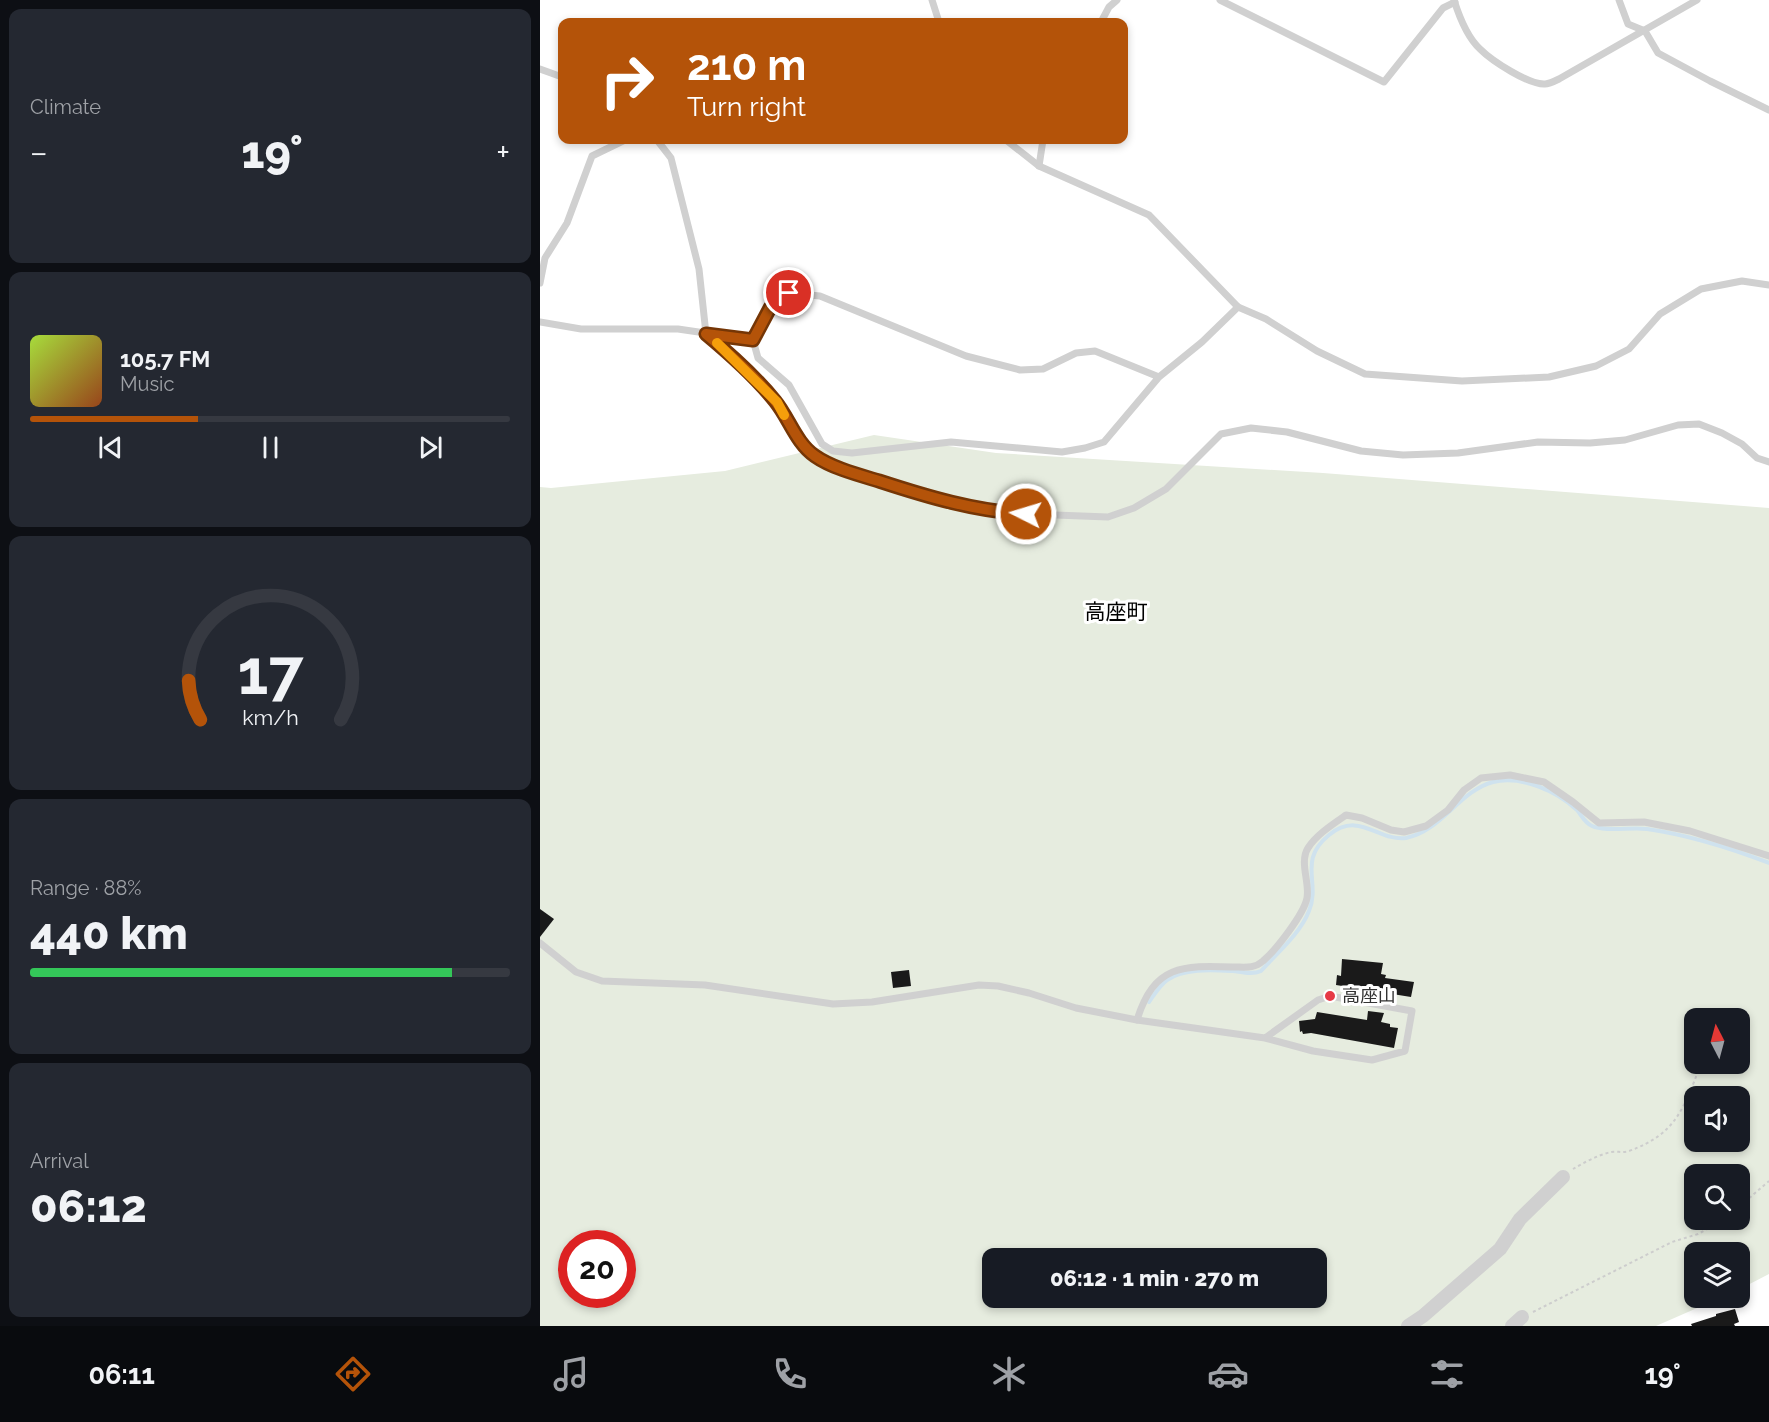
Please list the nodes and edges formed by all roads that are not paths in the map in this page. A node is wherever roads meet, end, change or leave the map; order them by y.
1 (932, 0) edge
2 (1117, 0) edge
3 (1220, 0) edge
4 (1619, 0) edge
5 (1697, 0) edge
6 (1454, 1) edge
7 (938, 18) edge
8 (1103, 18) edge
9 (1645, 31) junction
10 (540, 69) edge
11 (558, 76) edge
12 (1769, 110) edge
13 (617, 144) edge
14 (660, 144) edge
15 (1011, 144) edge
16 (1042, 144) edge
17 (1040, 166) junction
18 (540, 284) edge
19 (1769, 285) edge
20 (1238, 307) junction
21 (540, 322) edge
22 (706, 334) junction
23 (753, 340) junction
24 (1158, 377) junction
25 (1769, 462) edge
26 (1769, 856) edge
27 (540, 943) edge
28 (1137, 1020) junction
29 (1265, 1038) junction
30 (1563, 1177) road end
31 (1408, 1326) edge

1 - 7 lane
2 - 8 lane
3 - 6 lane
4 - 9 lane
5 - 9 lane
6 - 9 lane
9 - 12 lane
10 - 11 lane
13 - 18 lane
14 - 22 lane
15 - 17 lane
16 - 17 lane
17 - 20 lane
19 - 20 lane
20 - 24 lane
21 - 22 lane
22 - 23 lane
22 - 25 lane
23 - 24 lane
23 - 24 lane
26 - 28 lane
27 - 28 lane
28 - 29 lane
29 - 29 lane
30 - 31 street

